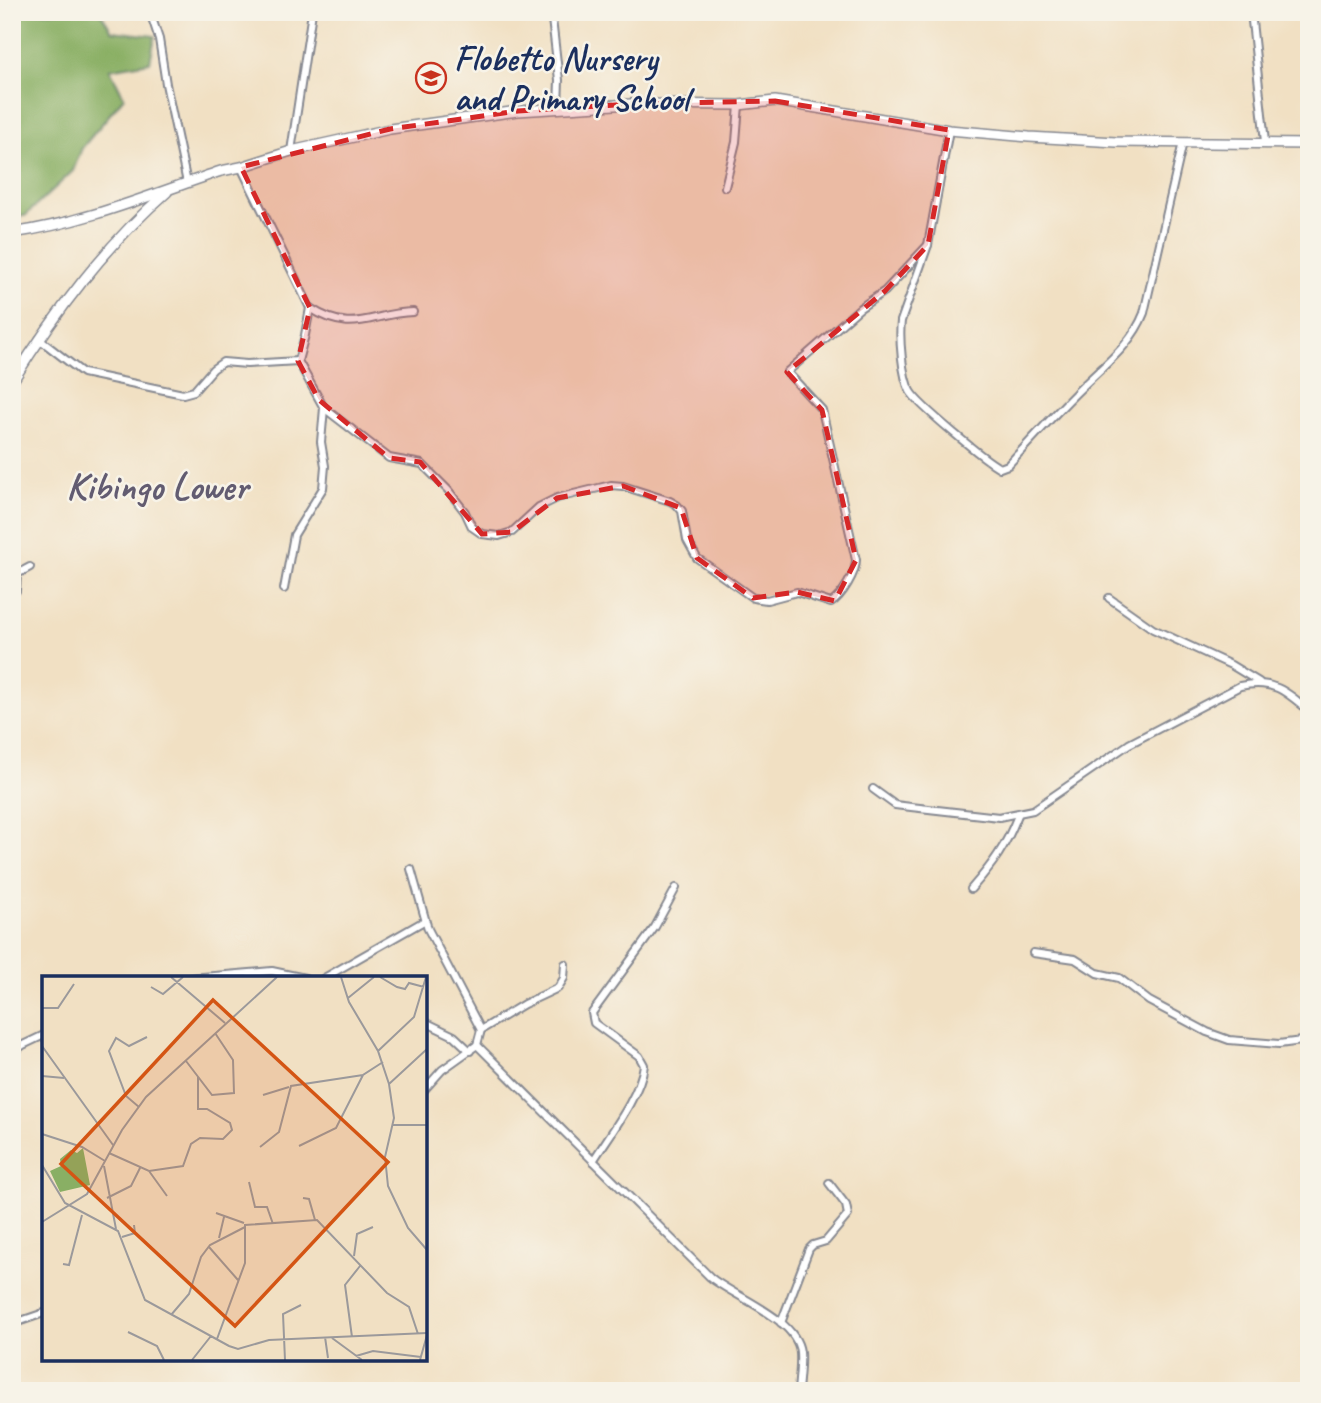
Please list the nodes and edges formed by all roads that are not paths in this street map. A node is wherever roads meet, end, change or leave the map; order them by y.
1 (150, 12) edge
2 (312, 12) edge
3 (553, 12) edge
4 (1251, 12) edge
5 (739, 105) junction
6 (558, 108) junction
7 (949, 130) junction
8 (1183, 142) junction
9 (1265, 142) junction
10 (1309, 144) edge
11 (291, 151) junction
12 (242, 167) junction
13 (187, 183) junction
14 (725, 187) dead end
15 (172, 188) junction
16 (12, 233) edge
17 (928, 245) junction
18 (310, 308) junction
19 (413, 312) dead end
20 (39, 339) junction
21 (298, 361) junction
22 (12, 382) edge
23 (324, 408) junction
24 (30, 567) dead end
25 (284, 589) dead end
26 (12, 594) edge
27 (1109, 598) dead end
28 (1259, 682) junction
29 (1309, 711) edge
30 (873, 789) dead end
31 (1018, 815) junction
32 (411, 869) dead end
33 (676, 888) dead end
34 (971, 889) dead end
35 (424, 921) junction
36 (1033, 953) dead end
37 (565, 964) dead end
38 (235, 975) edge
39 (295, 976) edge
40 (328, 976) edge
41 (427, 1023) edge
42 (481, 1030) junction
43 (42, 1036) edge
44 (1309, 1040) edge
45 (477, 1045) junction
46 (470, 1051) junction
47 (12, 1053) edge
48 (427, 1087) edge
49 (593, 1161) junction
50 (829, 1183) dead end
51 (42, 1314) edge
52 (781, 1323) junction
53 (12, 1324) edge
54 (798, 1391) edge

1 - 13 street
2 - 11 street
3 - 6 street
4 - 9 street
5 - 6 main road
5 - 7 main road
5 - 14 street
6 - 11 main road
7 - 8 main road
7 - 17 street
8 - 9 main road
8 - 17 street
9 - 10 main road
11 - 12 main road
12 - 13 main road
12 - 18 street
13 - 15 main road
15 - 16 main road
15 - 20 main road
17 - 23 street
18 - 19 street
18 - 21 street
20 - 21 street
20 - 22 main road
21 - 23 street
23 - 25 street
24 - 26 street
27 - 28 street
28 - 29 street
28 - 31 street
30 - 31 street
31 - 34 street
32 - 35 street
33 - 49 street
35 - 40 street
35 - 42 street
36 - 44 street
37 - 42 street
38 - 39 street
41 - 46 street
42 - 45 street
43 - 47 street
45 - 46 street
45 - 49 street
46 - 48 street
49 - 52 street
50 - 52 street
51 - 53 street
52 - 54 street

